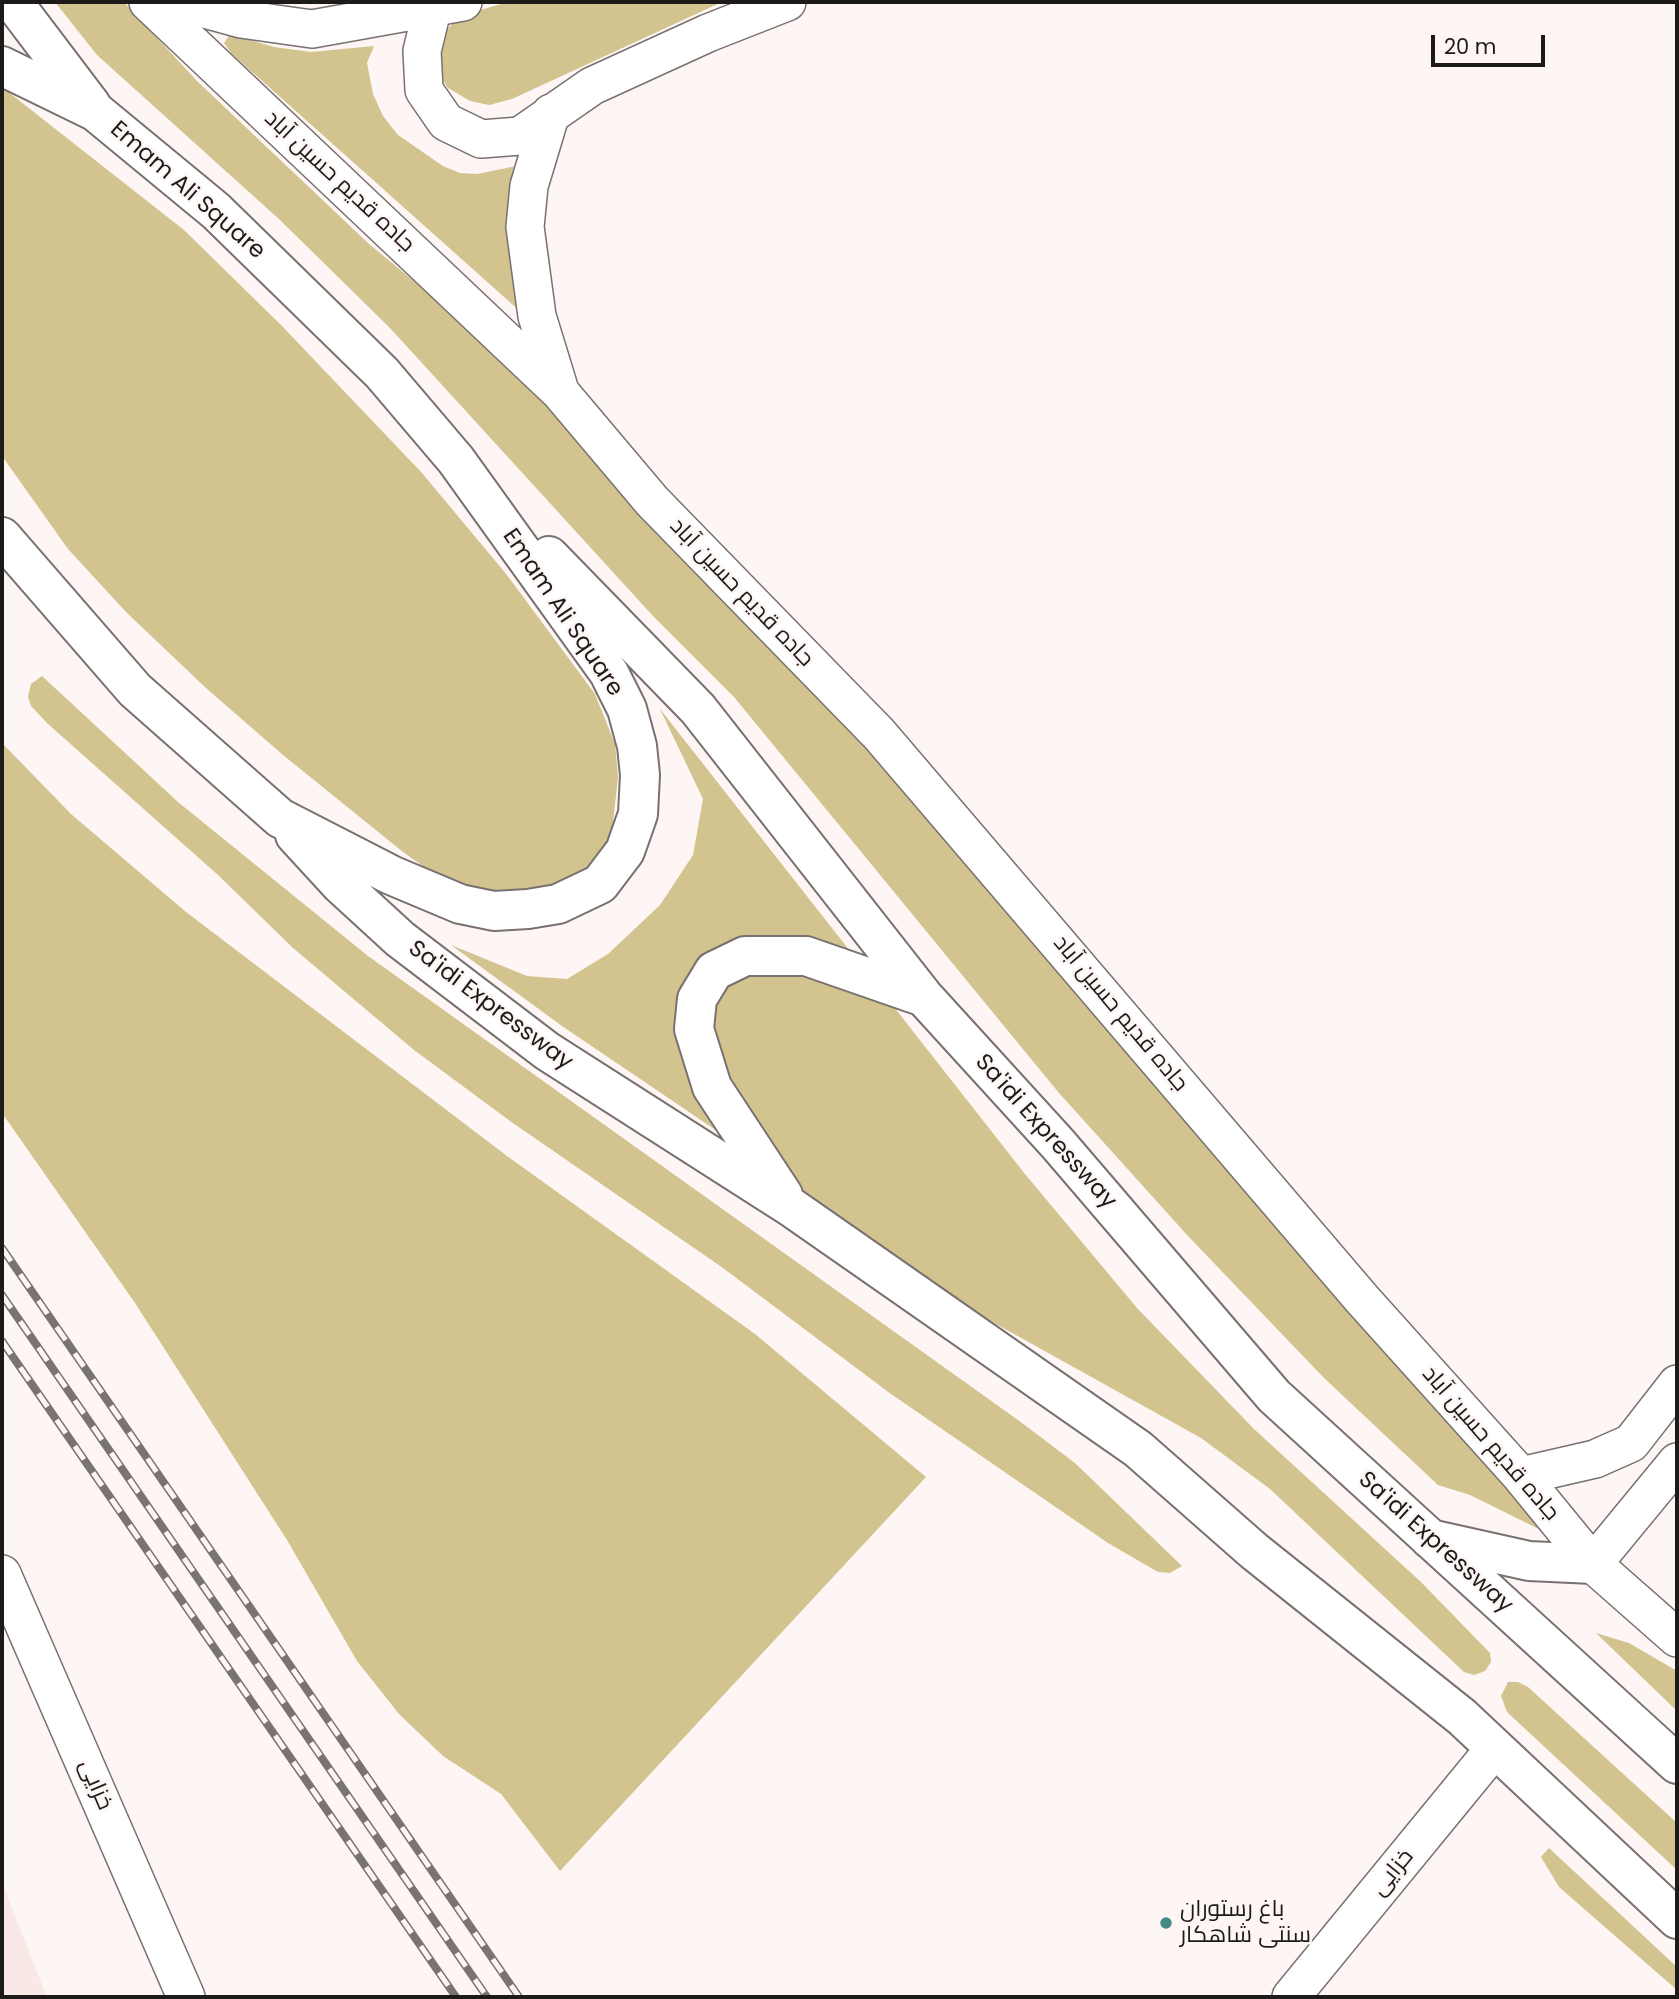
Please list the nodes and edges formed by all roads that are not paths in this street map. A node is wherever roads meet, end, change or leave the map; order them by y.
1 (13, 2) edge
2 (148, 2) edge
3 (178, 2) edge
4 (787, 2) edge
5 (448, 6) edge
6 (2, 66) edge
7 (96, 112) junction
8 (551, 113) junction
9 (560, 392) junction
10 (456, 460) junction
11 (2, 537) edge
12 (280, 818) junction
13 (924, 997) junction
14 (791, 1207) junction
15 (1677, 1384) edge
16 (1677, 1462) edge
17 (1521, 1476) junction
18 (1428, 1538) junction
19 (1593, 1564) junction
20 (2, 1574) edge
21 (1677, 1638) edge
22 (1495, 1748) junction
23 (1677, 1764) edge
24 (1677, 1919) edge
25 (186, 1997) edge
26 (1291, 1997) edge

1 - 7 highway
2 - 9 street, جاده قدیم حسین آباد
3 - 5 street
4 - 8 street
5 - 8 street
6 - 7 highway, Emam Ali Square
7 - 10 highway, Emam Ali Square
8 - 9 street, جاده قدیم حسین آباد
9 - 17 street, جاده قدیم حسین آباد
10 - 12 highway, Emam Ali Square
10 - 13 highway, Sa'idi Expressway
11 - 12 highway, Emam Ali Square
12 - 14 highway, Sa'idi Expressway
13 - 14 highway
13 - 18 highway, Sa'idi Expressway
14 - 22 highway, Sa'idi Expressway
15 - 17 street
16 - 19 street
17 - 19 street, جاده قدیم حسین آباد
18 - 19 highway
18 - 23 highway, Sa'idi Expressway
19 - 21 street, جاده قدیم حسین آباد
20 - 25 street, خزایی
22 - 24 highway, Sa'idi Expressway
22 - 26 street, خزایی

